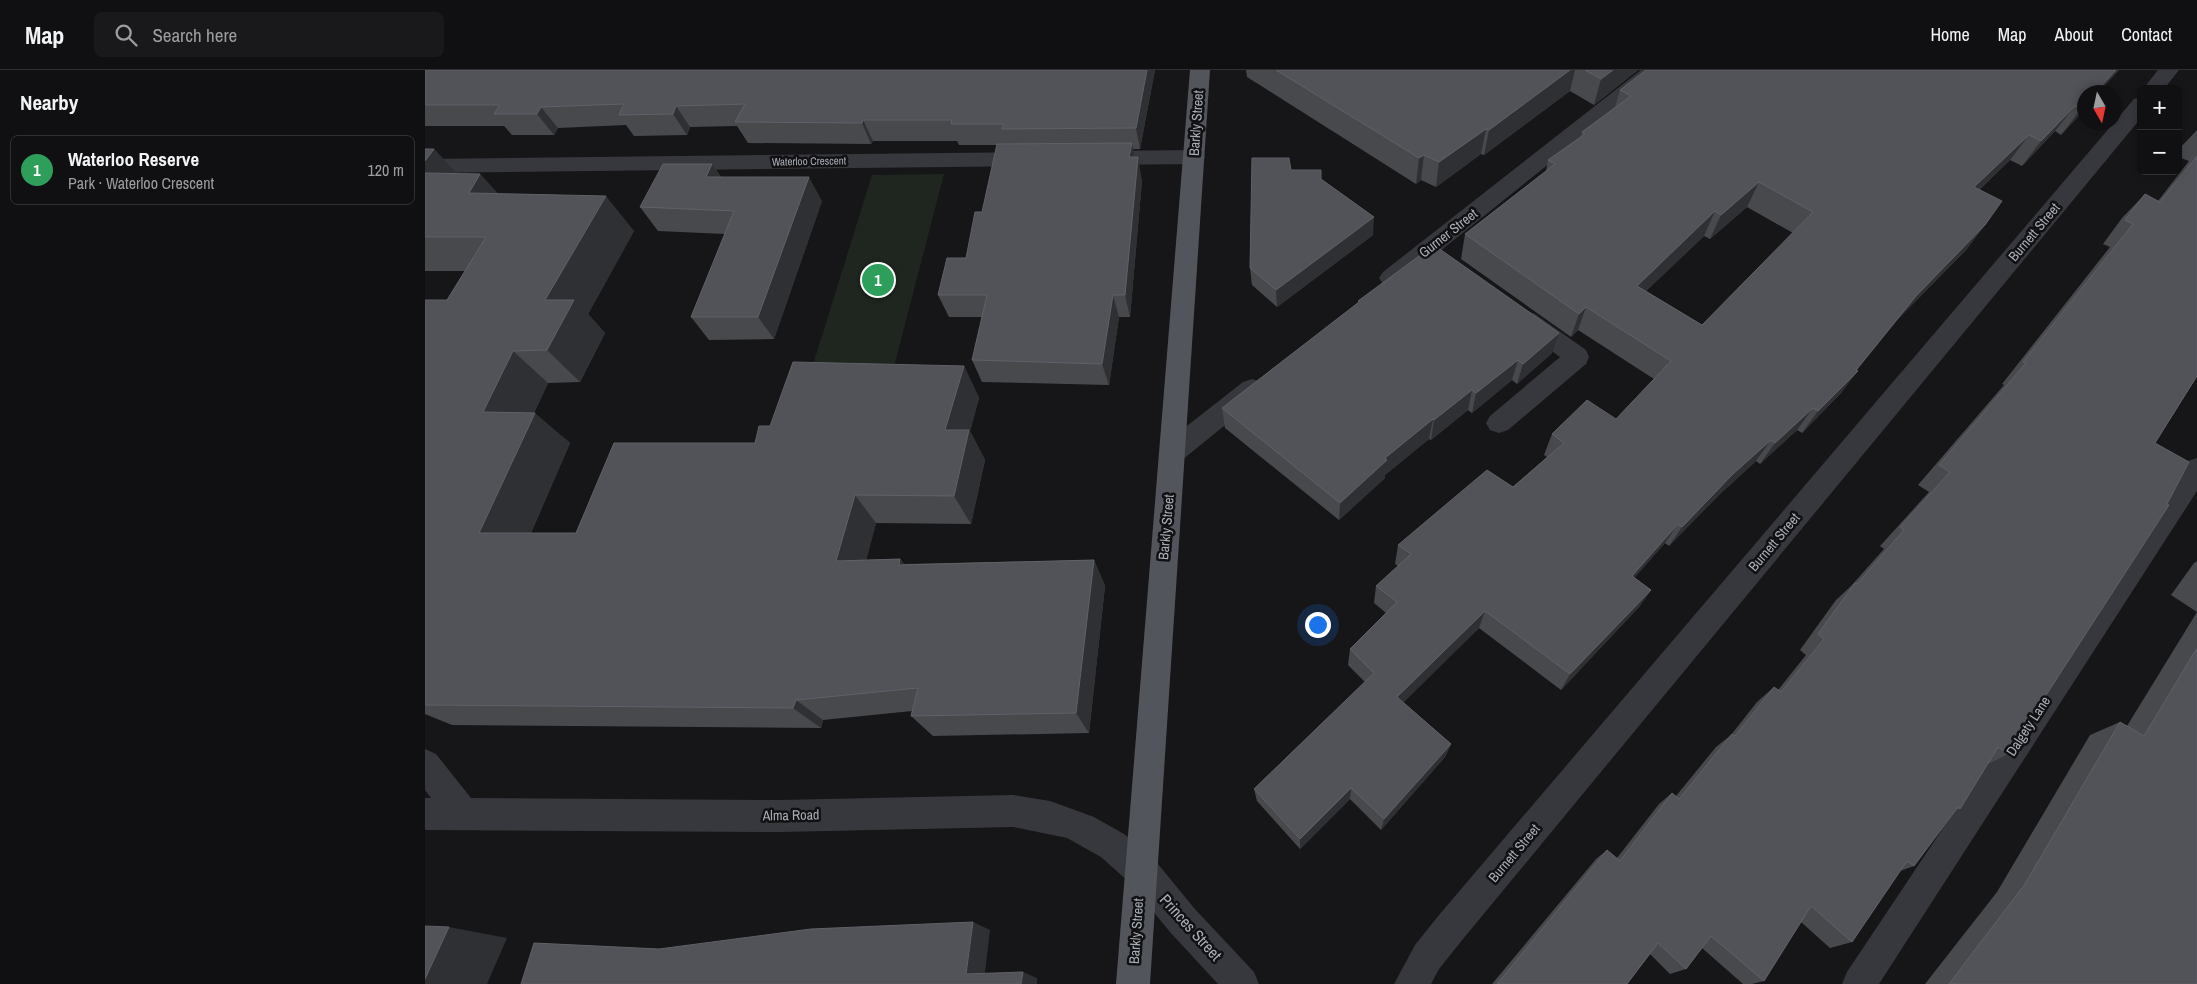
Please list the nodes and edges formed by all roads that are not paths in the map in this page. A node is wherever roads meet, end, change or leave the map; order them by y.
1 (1200, 70) edge
2 (1653, 70) edge
3 (2169, 70) edge
4 (2156, 85) edge
5 (2137, 109) edge
6 (1194, 157) junction
7 (1054, 158) edge
8 (1084, 158) edge
9 (425, 166) edge
10 (1375, 291) edge
11 (1506, 306) edge
12 (1262, 380) edge
13 (1499, 423) dead end
14 (1173, 452) junction
15 (2197, 469) edge
16 (425, 765) edge
17 (425, 814) edge
18 (464, 814) junction
19 (1140, 870) junction
20 (1133, 984) edge
21 (1242, 984) edge
22 (1411, 984) edge
23 (1859, 984) edge

1 - 6 main road, Barkly Street
2 - 10 street, Gurner Street
3 - 4 street
5 - 22 street, Burnett Street
6 - 8 street
6 - 14 main road, Barkly Street
7 - 9 street, Waterloo Crescent
11 - 13 street
12 - 14 street
14 - 19 main road, Barkly Street
15 - 23 street, Dalgety Lane
16 - 18 street
17 - 18 street, Alma Road
18 - 19 street, Alma Road
19 - 20 main road, Barkly Street
19 - 21 street, Princes Street

